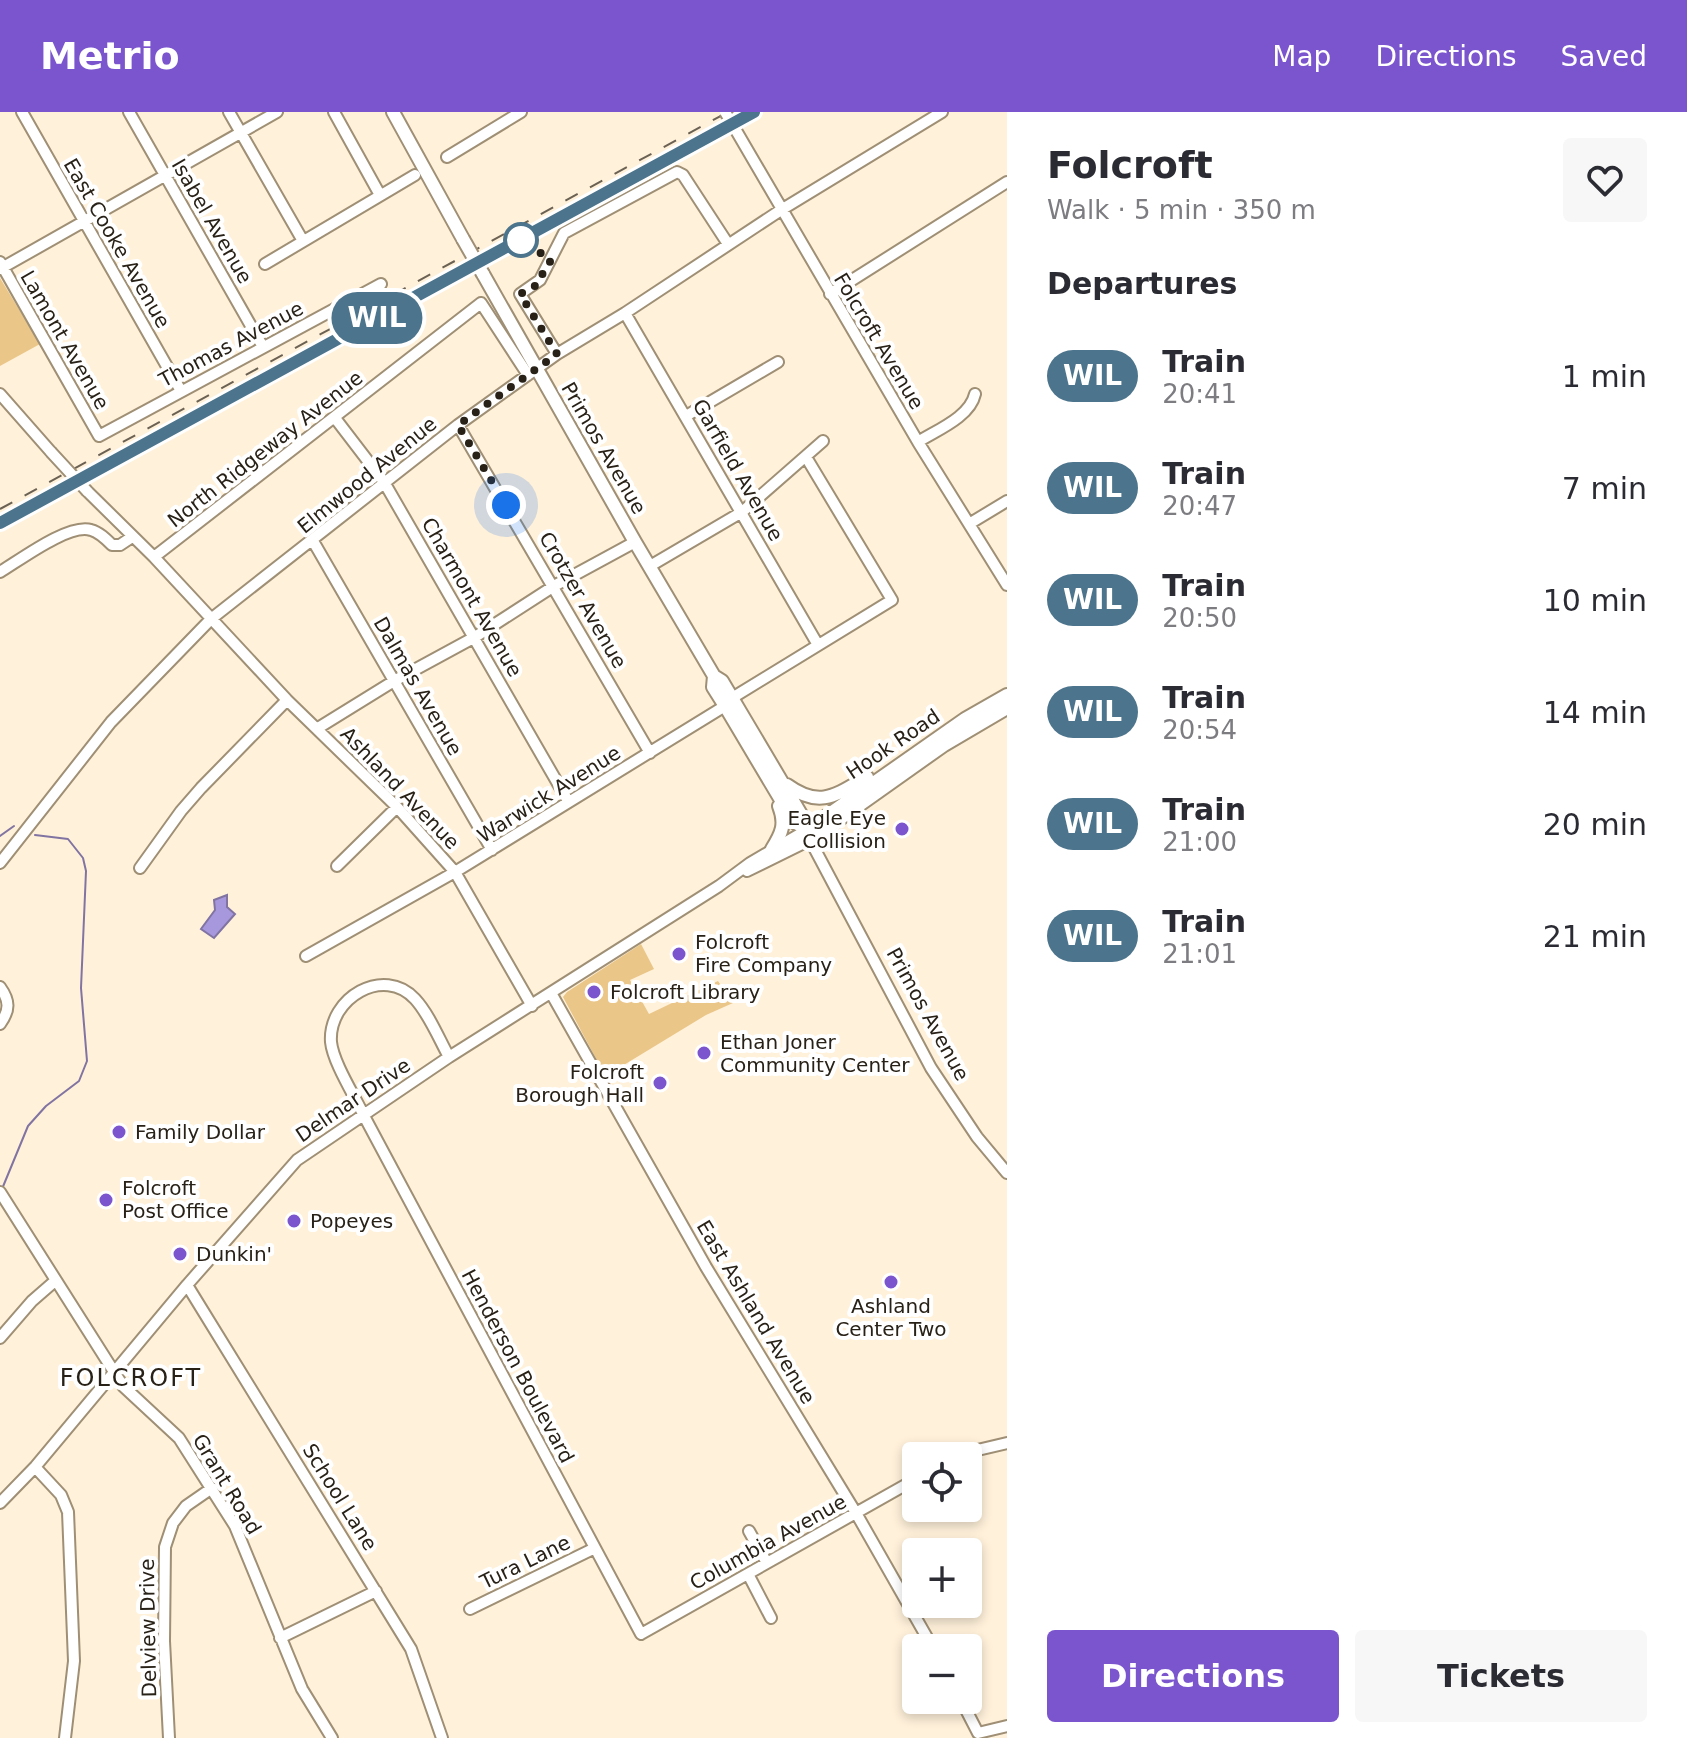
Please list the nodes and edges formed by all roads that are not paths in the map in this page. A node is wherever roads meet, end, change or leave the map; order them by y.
1 (22, 112) edge
2 (129, 112) edge
3 (229, 112) edge
4 (277, 112) edge
5 (334, 112) edge
6 (393, 112) edge
7 (521, 112) edge
8 (725, 112) edge
9 (942, 112) edge
10 (241, 134) junction
11 (447, 157) dead end
12 (415, 175) dead end
13 (166, 176) junction
14 (1007, 182) edge
15 (380, 195) junction
16 (781, 210) junction
17 (84, 221) junction
18 (303, 241) junction
19 (728, 244) junction
20 (265, 264) dead end
21 (1, 266) edge
22 (381, 284) dead end
23 (830, 294) junction
24 (625, 313) junction
25 (263, 347) junction
26 (557, 354) junction
27 (778, 362) dead end
28 (532, 372) junction
29 (181, 391) junction
30 (0, 394) edge
31 (975, 394) dead end
32 (686, 416) junction
33 (335, 418) junction
34 (458, 425) junction
35 (99, 436) joint
36 (823, 441) dead end
37 (918, 442) junction
38 (806, 457) junction
39 (384, 482) junction
40 (1007, 501) edge
41 (742, 512) junction
42 (969, 524) junction
43 (132, 537) junction
44 (313, 541) junction
45 (635, 542) junction
46 (154, 557) junction
47 (650, 566) junction
48 (0, 572) edge
49 (1007, 585) edge
50 (554, 586) junction
51 (211, 619) junction
52 (475, 637) junction
53 (818, 645) junction
54 (394, 681) junction
55 (1007, 695) edge
56 (287, 700) junction
57 (728, 702) junction
58 (1007, 708) edge
59 (318, 728) junction
60 (650, 753) junction
61 (899, 763) junction
62 (775, 782) junction
63 (568, 801) junction
64 (397, 807) junction
65 (805, 832) junction
66 (772, 849) junction
67 (492, 850) junction
68 (0, 863) edge
69 (337, 866) dead end
70 (140, 868) dead end
71 (455, 872) junction
72 (731, 878) junction
73 (306, 956) dead end
74 (0, 987) edge
75 (551, 993) junction
76 (532, 1006) junction
77 (0, 1024) edge
78 (449, 1057) junction
79 (363, 1114) junction
80 (1007, 1173) edge
81 (0, 1192) edge
82 (55, 1281) junction
83 (187, 1285) junction
84 (0, 1338) edge
85 (114, 1373) junction
86 (1007, 1443) edge
87 (982, 1449) edge
88 (35, 1467) junction
89 (902, 1487) edge
90 (212, 1488) junction
91 (0, 1503) edge
92 (856, 1513) junction
93 (749, 1531) dead end
94 (595, 1548) junction
95 (767, 1563) junction
96 (748, 1574) junction
97 (376, 1591) junction
98 (470, 1609) dead end
99 (771, 1618) dead end
100 (641, 1634) joint
101 (925, 1634) edge
102 (280, 1638) junction
103 (968, 1714) edge
104 (1007, 1726) edge
105 (65, 1738) edge
106 (169, 1738) edge
107 (332, 1738) edge
108 (442, 1738) edge

1 - 17 street, East Cooke Avenue
2 - 13 street, Isabel Avenue
3 - 10 street
4 - 10 street
5 - 15 street
6 - 28 main road, Primos Avenue, bridge
7 - 11 street
8 - 16 street, Folcroft Avenue, bridge
9 - 16 street, Elmwood Avenue
10 - 13 street
10 - 18 street
12 - 15 street
13 - 17 street
13 - 25 street, Isabel Avenue
14 - 23 street
15 - 18 street
16 - 19 street, Elmwood Avenue
16 - 23 street, Folcroft Avenue
17 - 21 street
17 - 29 street, East Cooke Avenue
18 - 20 street
19 - 24 street, Elmwood Avenue
19 - 26 street
21 - 35 street, Lamont Avenue
22 - 25 street, Thomas Avenue
23 - 37 street, Folcroft Avenue
24 - 26 street, Elmwood Avenue
24 - 32 street, Garfield Avenue
25 - 29 street, Thomas Avenue
26 - 28 street, Elmwood Avenue
27 - 32 street
28 - 33 street, North Ridgeway Avenue
28 - 34 street, Elmwood Avenue
28 - 45 main road, Primos Avenue
29 - 35 street, Thomas Avenue
30 - 43 street, bridge
31 - 37 street
32 - 41 street, Garfield Avenue
33 - 39 street, Charmont Avenue
33 - 46 street, North Ridgeway Avenue
34 - 39 street, Elmwood Avenue
34 - 50 street, Crotzer Avenue
36 - 38 street
37 - 42 street, Folcroft Avenue
38 - 41 street
38 - 53 street, Warwick Avenue
39 - 44 street, Elmwood Avenue
39 - 52 street, Charmont Avenue
40 - 42 street
41 - 47 street
41 - 53 street, Garfield Avenue
42 - 49 street, Folcroft Avenue
43 - 46 street
43 - 48 street
44 - 51 street, Elmwood Avenue
44 - 54 street, Dalmas Avenue
45 - 47 main road, Primos Avenue
45 - 50 street
46 - 51 street
47 - 57 main road, Primos Avenue
50 - 52 street
50 - 60 street, Crotzer Avenue
51 - 56 street, Ashland Avenue
51 - 68 street, Elmwood Avenue
52 - 54 street
52 - 63 street, Charmont Avenue
53 - 57 street, Warwick Avenue
54 - 59 street
54 - 67 street, Dalmas Avenue
55 - 61 main road, Hook Road
56 - 59 street, Ashland Avenue
56 - 70 street
57 - 60 street, Warwick Avenue
57 - 62 main road, Primos Avenue
58 - 65 main road, Hook Road
59 - 64 street, Ashland Avenue
60 - 63 street, Warwick Avenue
61 - 62 main road
61 - 65 main road, Hook Road
62 - 65 main road, Primos Avenue
62 - 66 main road
63 - 67 street, Warwick Avenue
64 - 69 street
64 - 71 street, Ashland Avenue
65 - 66 street, Delmar Drive
65 - 72 street, Delmar Drive
65 - 80 street, Primos Avenue
66 - 72 street, Delmar Drive
67 - 71 street, Warwick Avenue
71 - 73 street, Warwick Avenue
71 - 76 street, Ashland Avenue
72 - 75 street, Delmar Drive
74 - 77 street
75 - 76 street, Delmar Drive
75 - 92 street, East Ashland Avenue
76 - 78 street, Delmar Drive
78 - 79 street, Delmar Drive
78 - 79 street, Henderson Boulevard
79 - 83 street, Delmar Drive
79 - 94 street, Henderson Boulevard
81 - 82 street, Grant Road
82 - 84 street
82 - 85 street, Grant Road
83 - 85 street, Delmar Drive
83 - 97 street, School Lane
85 - 88 street, Delmar Drive
85 - 90 street, Grant Road
86 - 87 street
88 - 91 street, Delmar Drive
88 - 105 street
89 - 92 street, Columbia Avenue
90 - 102 street, Grant Road
90 - 106 street, Delview Drive
92 - 95 street, Columbia Avenue
92 - 101 street, East Ashland Avenue
93 - 95 street
94 - 98 street, Tura Lane
94 - 100 street, Henderson Boulevard
95 - 96 street, Columbia Avenue
96 - 99 street
96 - 100 street, Columbia Avenue
97 - 102 street
97 - 108 street, School Lane
102 - 107 street, Grant Road
103 - 104 street

